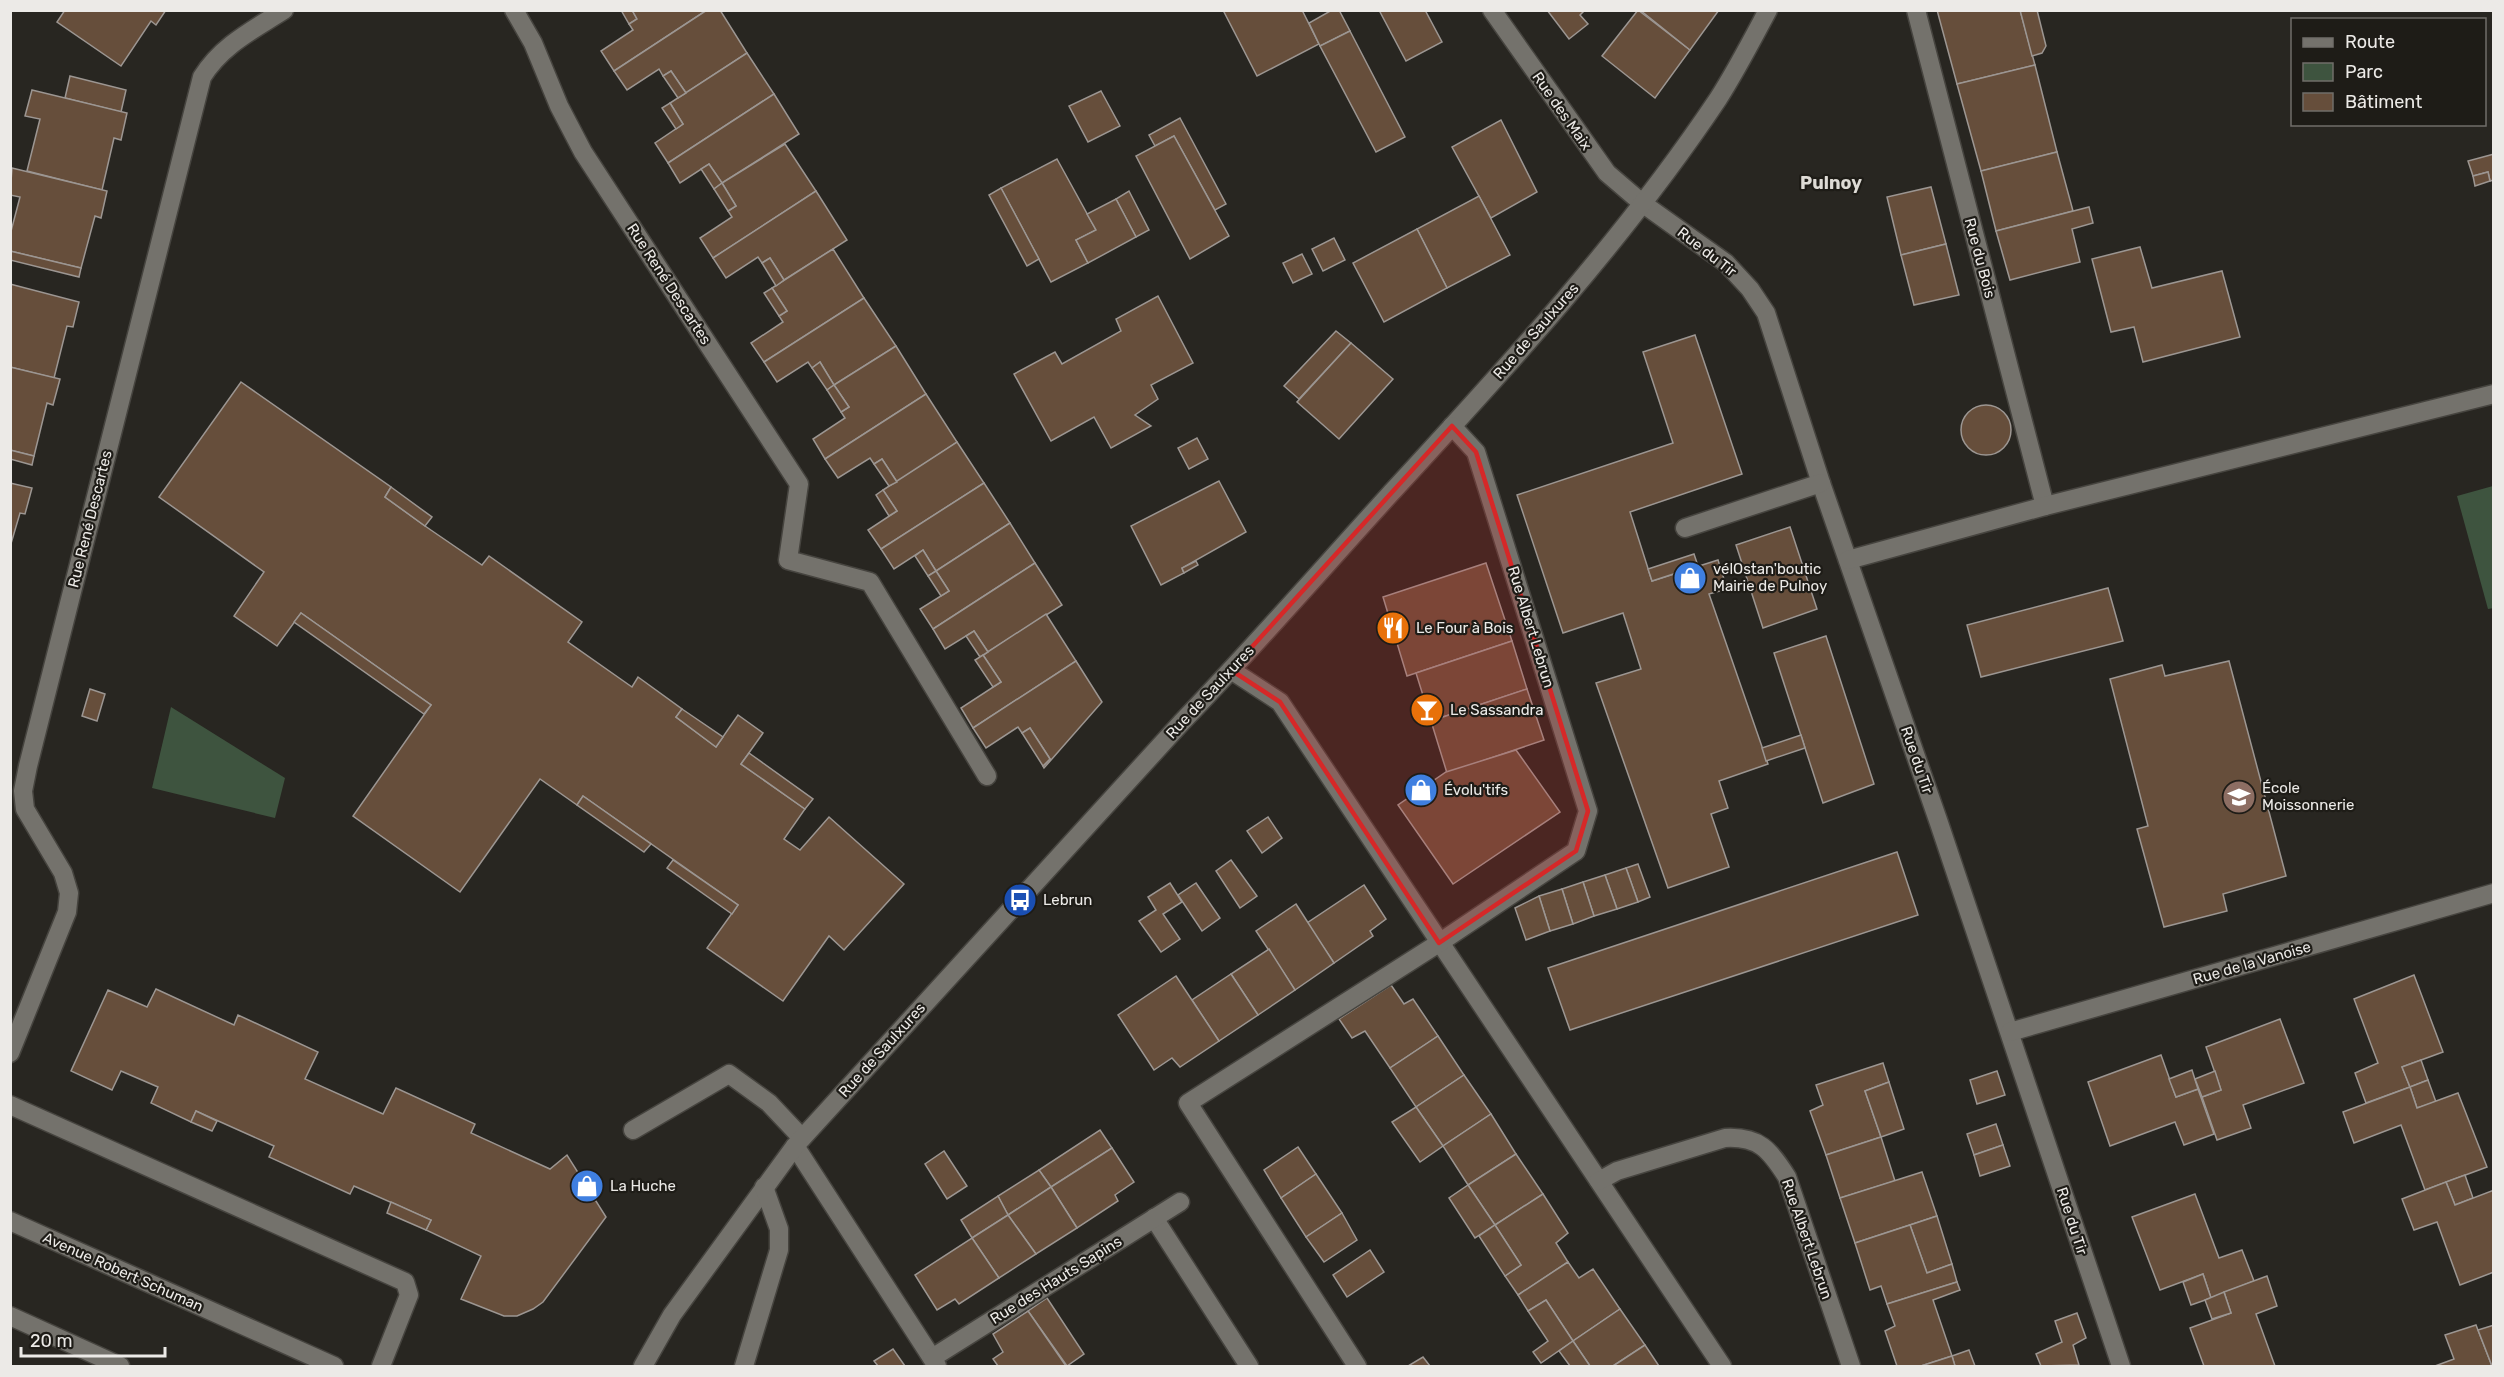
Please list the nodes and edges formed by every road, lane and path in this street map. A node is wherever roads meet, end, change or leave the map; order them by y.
1 (284, 10) edge
2 (514, 10) edge
3 (1492, 10) edge
4 (1768, 10) edge
5 (1916, 10) edge
6 (1642, 203) junction
7 (2493, 394) edge
8 (1452, 426) junction
9 (1821, 483) junction
10 (2045, 506) junction
11 (1685, 528) dead end
12 (1848, 560) junction
13 (1232, 670) junction
14 (987, 776) dead end
15 (2493, 893) edge
16 (1439, 943) junction
17 (2010, 1032) junction
18 (10, 1053) edge
19 (10, 1105) edge
20 (633, 1131) dead end
21 (799, 1142) junction
22 (1599, 1181) junction
23 (764, 1187) junction
24 (1180, 1202) dead end
25 (1154, 1218) junction
26 (10, 1221) edge
27 (10, 1316) edge
28 (935, 1362) edge
29 (120, 1366) edge
30 (334, 1366) edge
31 (381, 1366) edge
32 (643, 1366) edge
33 (744, 1366) edge
34 (1249, 1366) edge
35 (1357, 1366) edge
36 (1722, 1366) edge
37 (1851, 1366) edge
38 (2121, 1366) edge

1 - 18 street, Rue René Descartes
2 - 14 street, Rue René Descartes
3 - 6 street, Rue des Maix
4 - 6 street, Rue de Saulxures
5 - 10 street, Rue du Bois
6 - 8 street, Rue de Saulxures
6 - 9 street, Rue du Tir
7 - 10 street
8 - 13 street, Rue de Saulxures
8 - 16 street, Rue Albert Lebrun
9 - 11 street
9 - 12 street, Rue du Tir
10 - 12 street
12 - 17 street, Rue du Tir
13 - 16 street
13 - 21 street, Rue de Saulxures
15 - 17 street, Rue de la Vanoise
16 - 22 street
16 - 35 street, Rue Albert Lebrun
17 - 38 street, Rue du Tir
19 - 31 street
20 - 21 street, Rue des Hauts Sapins
21 - 23 street, Rue de Saulxures
21 - 28 street, Rue des Hauts Sapins
22 - 36 street
22 - 37 street, Rue Albert Lebrun
23 - 32 street, Rue de Saulxures
23 - 33 street
24 - 25 street, Rue des Hauts Sapins
25 - 28 street, Rue des Hauts Sapins
25 - 34 street
26 - 30 street, Avenue Robert Schuman
27 - 29 street

